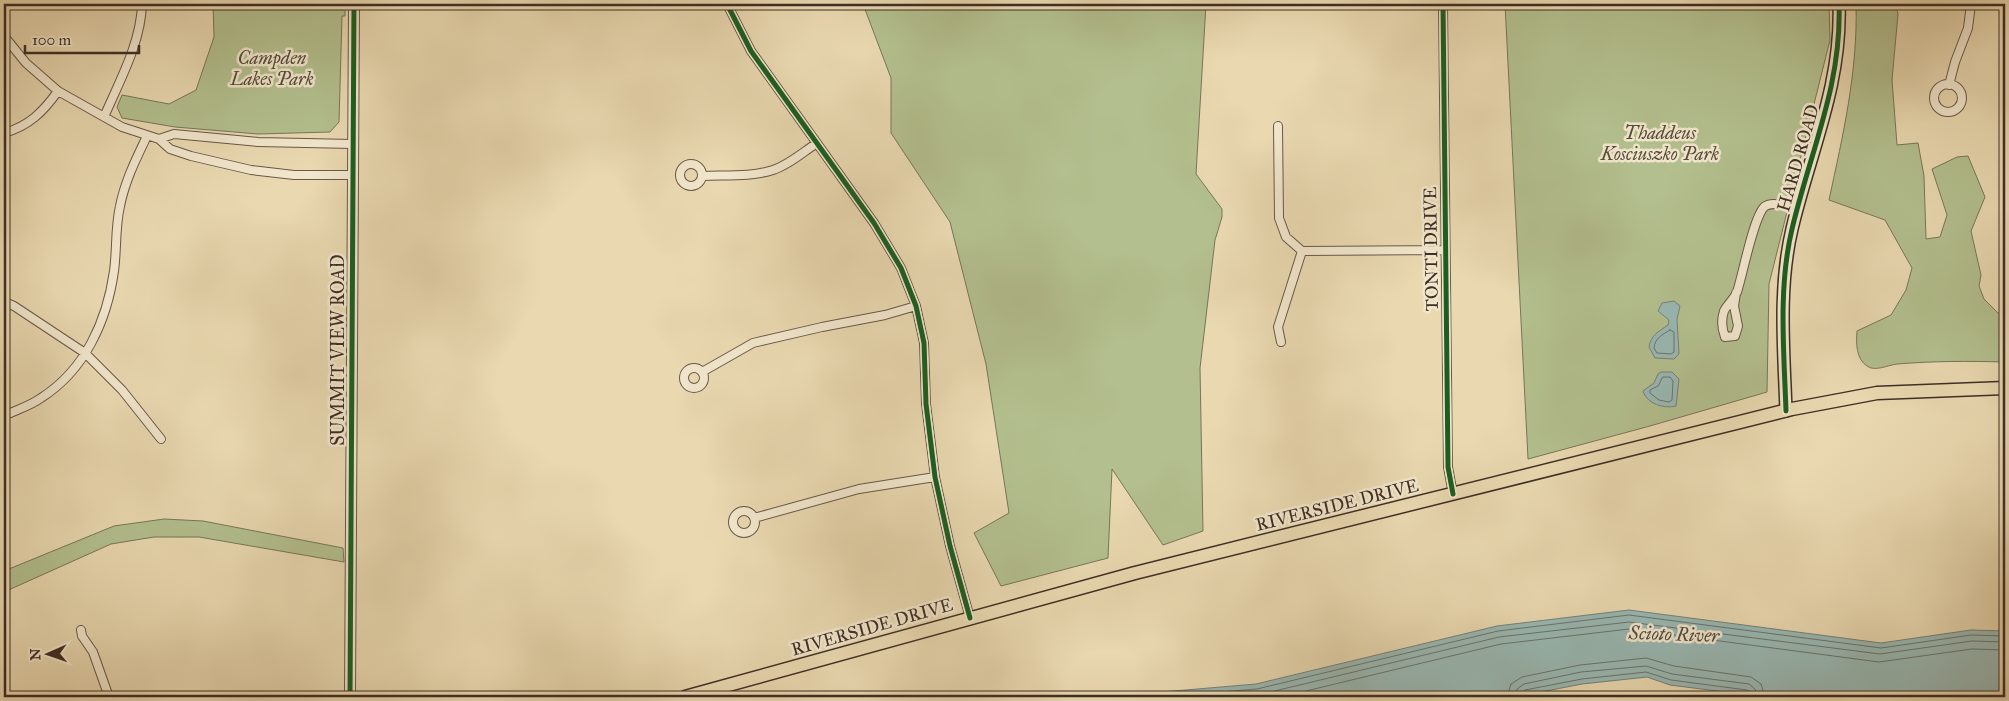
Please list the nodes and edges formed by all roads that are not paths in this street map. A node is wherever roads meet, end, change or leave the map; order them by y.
1 (142, 4) edge
2 (354, 4) edge
3 (727, 4) edge
4 (1443, 4) edge
5 (1839, 4) edge
6 (1971, 4) edge
7 (4, 36) edge
8 (1949, 84) dead end
9 (58, 91) junction
10 (104, 117) junction
11 (1278, 126) dead end
12 (4, 133) edge
13 (147, 136) junction
14 (159, 138) junction
15 (817, 143) junction
16 (353, 144) junction
17 (353, 175) junction
18 (703, 176) dead end
19 (1798, 209) junction
20 (1444, 250) junction
21 (1302, 251) junction
22 (1736, 294) junction
23 (4, 302) edge
24 (916, 306) junction
25 (1281, 342) dead end
26 (86, 353) junction
27 (702, 372) dead end
28 (2005, 388) edge
29 (1786, 411) junction
30 (4, 416) edge
31 (161, 438) dead end
32 (934, 477) junction
33 (1453, 494) junction
34 (754, 518) dead end
35 (970, 618) junction
36 (81, 630) dead end
37 (109, 697) edge
38 (350, 697) edge
39 (684, 697) edge

1 - 10 street
2 - 16 street, SUMMIT VIEW ROAD
3 - 15 street
4 - 20 street, TONTI DRIVE
5 - 19 main road, HARD ROAD
6 - 8 street
7 - 9 street
9 - 10 street
9 - 12 street
10 - 13 street
11 - 21 street
13 - 14 street
13 - 26 street
14 - 16 street
14 - 17 street
15 - 18 street
15 - 24 street
16 - 17 street, SUMMIT VIEW ROAD
17 - 38 street, SUMMIT VIEW ROAD
19 - 22 street
19 - 29 main road, HARD ROAD
20 - 21 street
20 - 33 street, TONTI DRIVE
21 - 25 street
22 - 22 street
23 - 26 street
24 - 27 street
24 - 32 street
26 - 30 street
26 - 31 street
28 - 29 main road, RIVERSIDE DRIVE
29 - 33 main road, RIVERSIDE DRIVE
32 - 34 street
32 - 35 street
33 - 35 main road, RIVERSIDE DRIVE
35 - 39 main road, RIVERSIDE DRIVE
36 - 37 street

